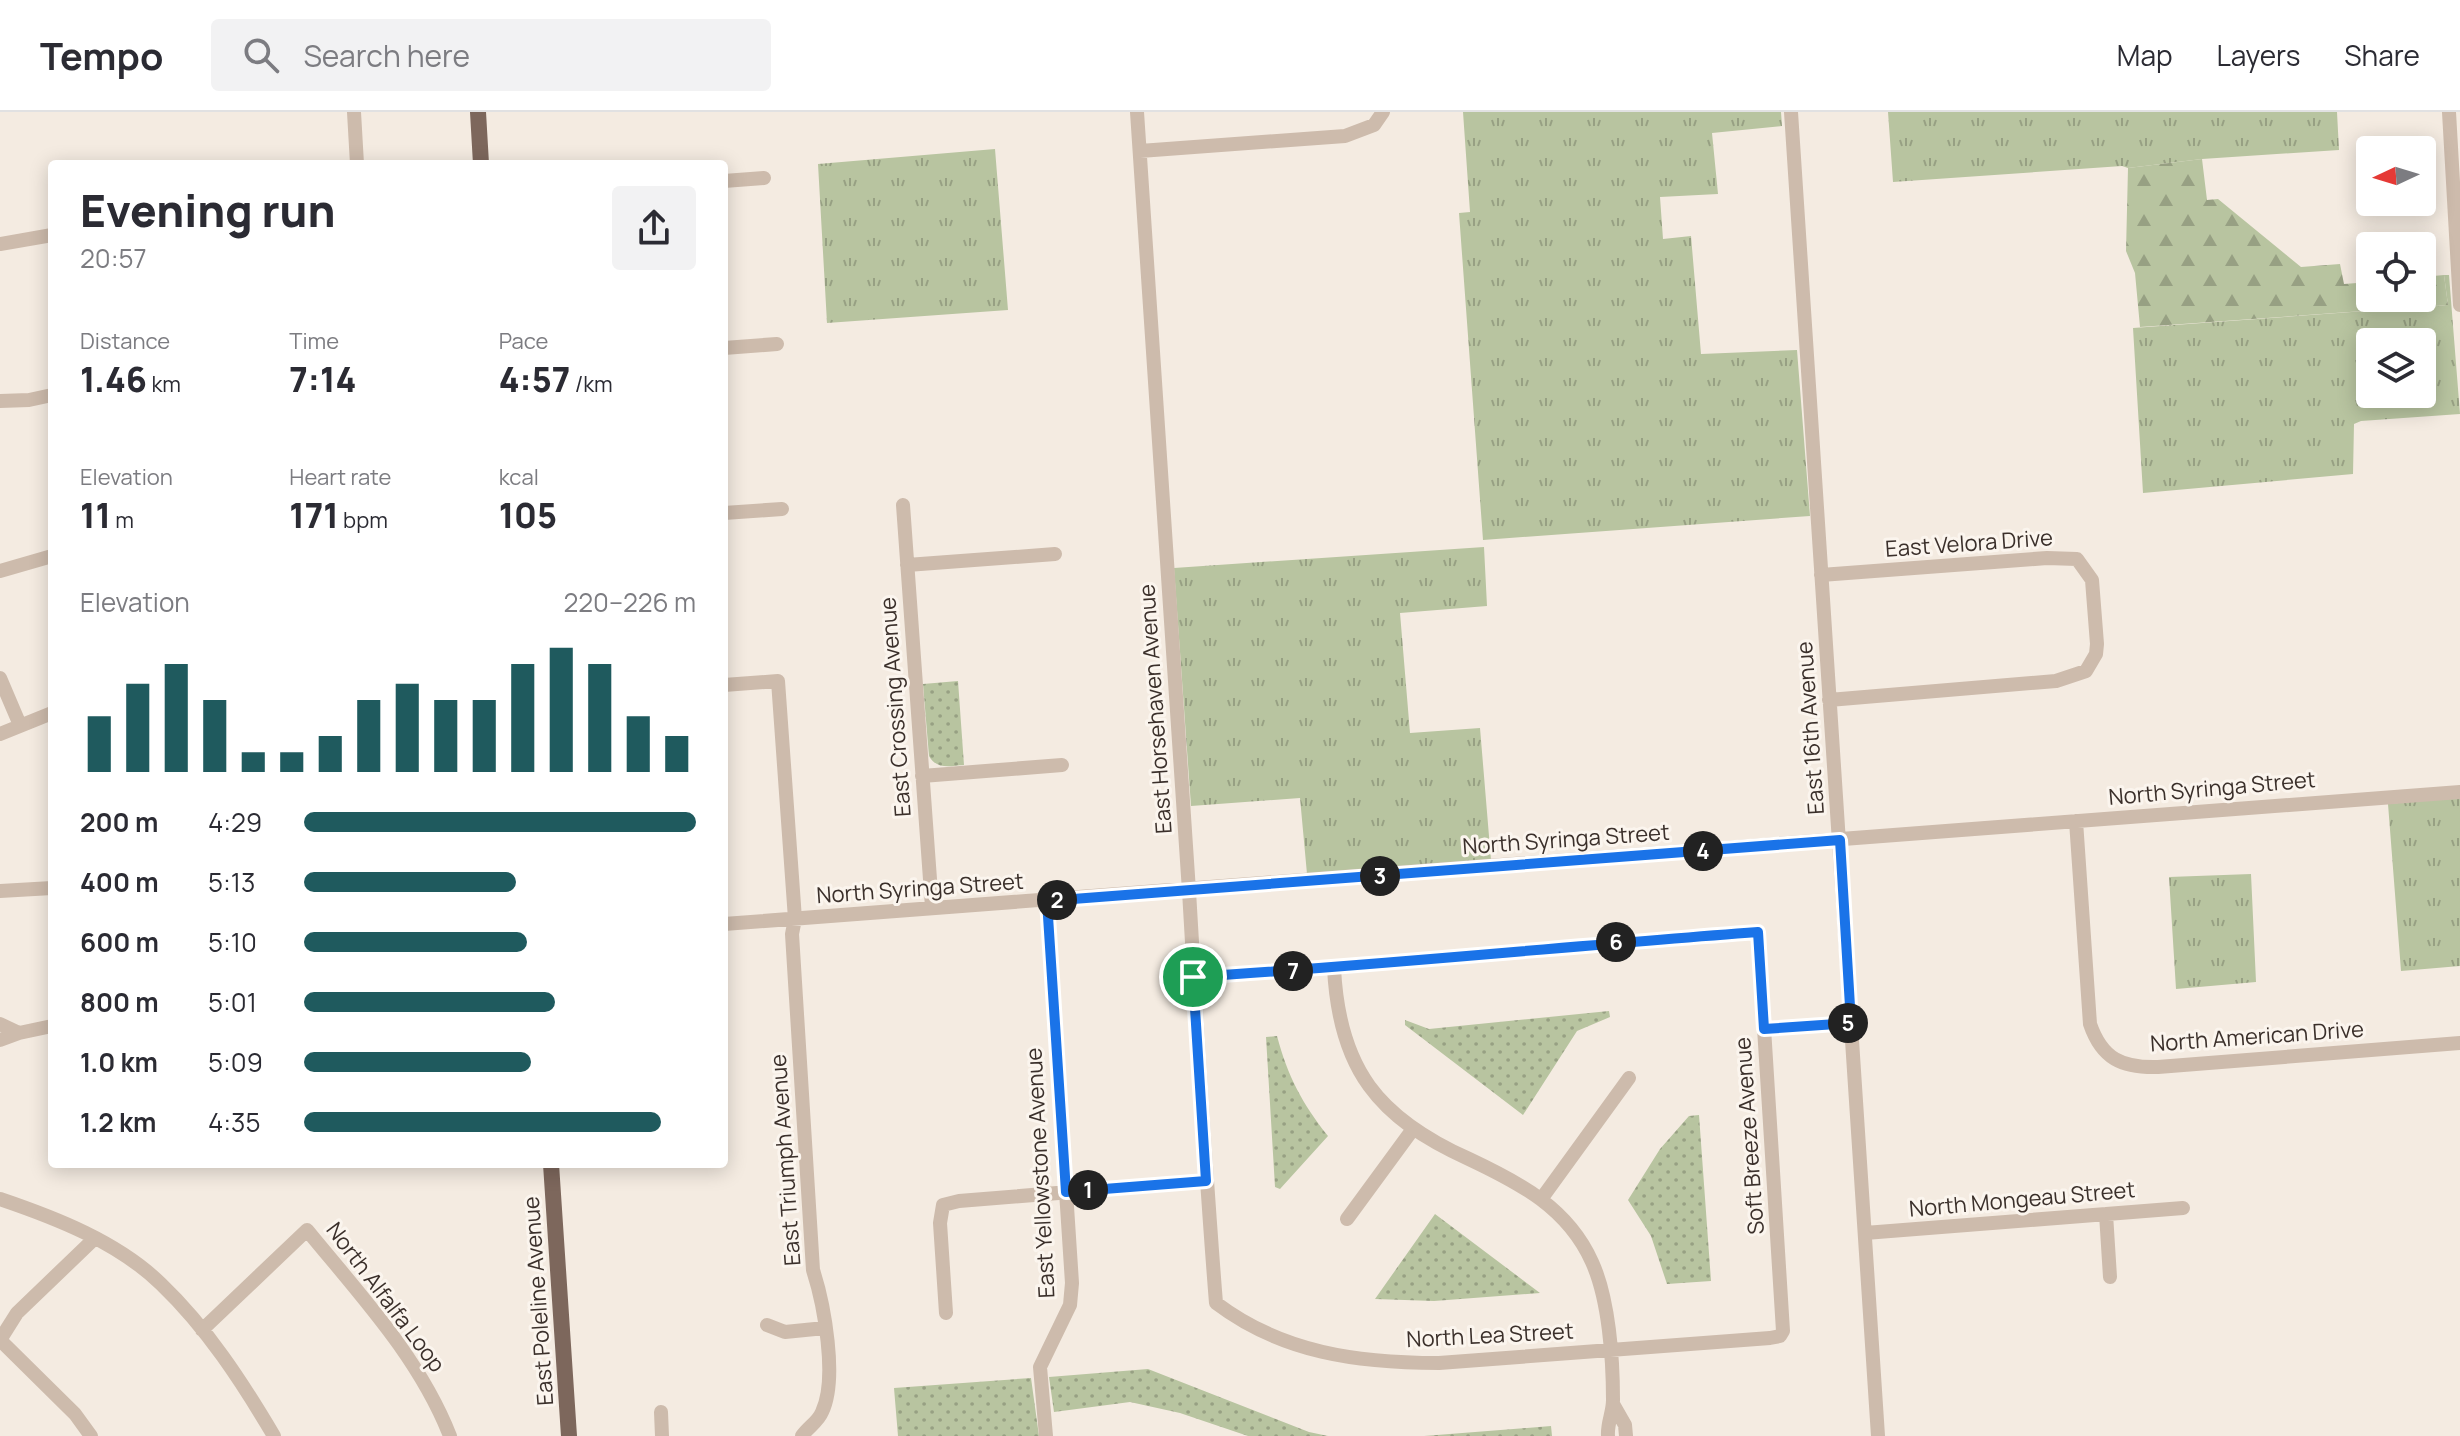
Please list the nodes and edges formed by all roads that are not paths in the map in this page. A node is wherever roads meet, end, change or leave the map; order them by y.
1 (354, 112) edge
2 (478, 112) edge
3 (1137, 112) edge
4 (1383, 112) edge
5 (1791, 112) edge
6 (2449, 112) edge
7 (1140, 151) junction
8 (357, 160) edge
9 (481, 160) edge
10 (764, 178) dead end
11 (728, 181) edge
12 (48, 236) edge
13 (2458, 241) edge
14 (0, 244) edge
15 (2460, 305) edge
16 (777, 344) dead end
17 (728, 348) edge
18 (48, 396) edge
19 (0, 401) edge
20 (903, 505) dead end
21 (782, 509) dead end
22 (728, 513) edge
23 (1055, 554) dead end
24 (48, 557) edge
25 (907, 565) junction
26 (0, 571) edge
27 (1821, 575) junction
28 (0, 678) edge
29 (728, 685) edge
30 (1829, 700) junction
31 (48, 714) edge
32 (20, 725) junction
33 (0, 734) edge
34 (1062, 765) dead end
35 (922, 776) junction
36 (2460, 792) edge
37 (2076, 821) junction
38 (1840, 840) junction
39 (48, 888) edge
40 (0, 891) edge
41 (1189, 891) junction
42 (1047, 901) junction
43 (932, 907) junction
44 (795, 919) junction
45 (728, 924) edge
46 (1334, 968) junction
47 (1193, 977) junction
48 (1851, 1023) junction
49 (0, 1024) edge
50 (48, 1027) edge
51 (1764, 1029) junction
52 (19, 1033) junction
53 (0, 1040) edge
54 (2460, 1043) edge
55 (1629, 1078) dead end
56 (1413, 1129) junction
57 (551, 1168) edge
58 (1206, 1181) junction
59 (1066, 1192) junction
60 (1542, 1198) junction
61 (0, 1199) edge
62 (2183, 1208) dead end
63 (2106, 1214) junction
64 (1347, 1219) dead end
65 (1865, 1233) junction
66 (94, 1239) junction
67 (2110, 1277) dead end
68 (1216, 1303) joint
69 (946, 1313) dead end
70 (767, 1325) dead end
71 (825, 1328) junction
72 (202, 1330) junction
73 (1780, 1336) joint
74 (0, 1340) edge
75 (1610, 1350) junction
76 (1613, 1404) junction
77 (661, 1412) dead end
78 (91, 1436) edge
79 (274, 1436) edge
80 (450, 1436) edge
81 (569, 1436) edge
82 (662, 1436) edge
83 (802, 1436) edge
84 (1046, 1436) edge
85 (1608, 1436) edge
86 (1626, 1436) edge
87 (1878, 1436) edge

1 - 8 street
2 - 9 main road
3 - 7 street, East Horsehaven Avenue
4 - 7 street
5 - 27 street, East 16th Avenue
6 - 13 street
7 - 41 street, East Horsehaven Avenue
10 - 11 street
12 - 14 street
13 - 15 street
16 - 17 street
18 - 19 street
20 - 25 street, East Crossing Avenue
21 - 22 street
23 - 25 street
24 - 26 street
25 - 35 street, East Crossing Avenue
27 - 30 street, East 16th Avenue
27 - 30 street, East Velora Drive
28 - 32 street
29 - 44 street, East Triumph Avenue
30 - 38 street, East 16th Avenue
31 - 32 street
32 - 33 street
34 - 35 street
35 - 43 street, East Crossing Avenue
36 - 37 street, North Syringa Street
37 - 38 street, North Syringa Street
37 - 54 street, North American Drive
38 - 41 street, North Syringa Street
38 - 48 street, East 16th Avenue
39 - 40 street
41 - 42 street, North Syringa Street
41 - 47 street, East Horsehaven Avenue
42 - 43 street, North Syringa Street
42 - 59 street, East Yellowstone Avenue
43 - 44 street, North Syringa Street
44 - 45 street, North Syringa Street
44 - 71 street, East Triumph Avenue
46 - 47 street
46 - 51 street, Soft Breeze Avenue
46 - 56 street
47 - 58 street, East Horsehaven Avenue
48 - 51 street
48 - 65 street, East 16th Avenue
49 - 52 street
50 - 52 street
51 - 73 street, Soft Breeze Avenue
52 - 53 street
55 - 60 street
56 - 60 street
56 - 64 street
57 - 81 main road, East Poleline Avenue
58 - 59 street
58 - 68 street, East Horsehaven Avenue
59 - 69 street
59 - 84 street, East Yellowstone Avenue
60 - 75 street
61 - 66 street
62 - 63 street, North Mongeau Street
63 - 65 street, North Mongeau Street
63 - 67 street
65 - 87 street, East 16th Avenue
66 - 72 street
66 - 74 street
68 - 75 street, North Lea Street
70 - 71 street
71 - 83 street, East Triumph Avenue
72 - 79 street
72 - 80 street, North Alfalfa Loop
73 - 75 street, North Lea Street
74 - 78 street
75 - 76 street
76 - 85 street
76 - 86 street
77 - 82 street

